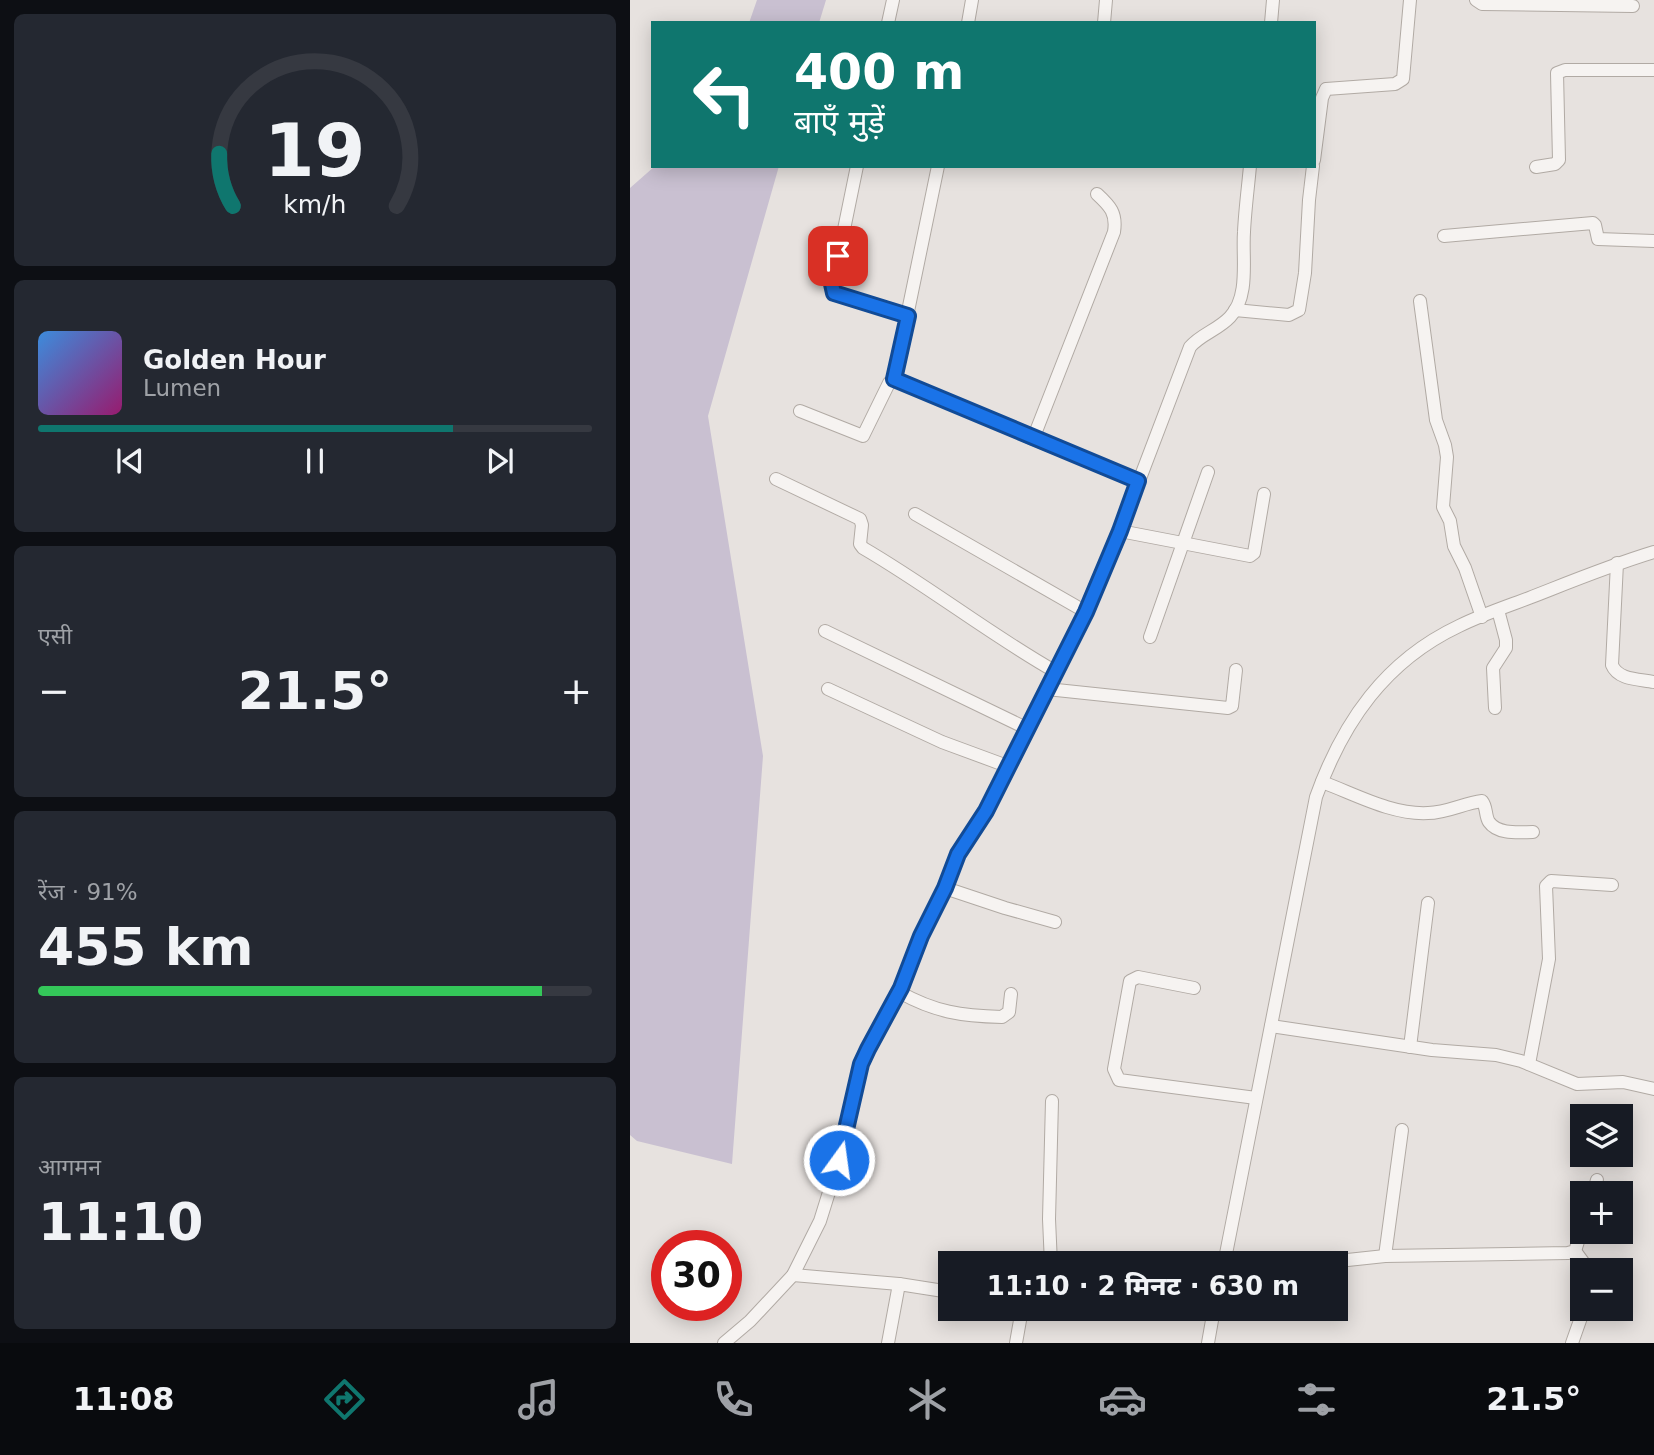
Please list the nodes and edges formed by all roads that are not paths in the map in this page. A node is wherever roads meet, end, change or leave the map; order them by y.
1 (893, 0) edge
2 (972, 0) edge
3 (1106, 0) edge
4 (1273, 0) edge
5 (1410, 0) edge
6 (1476, 0) edge
7 (1633, 6) dead end
8 (888, 21) edge
9 (968, 21) edge
10 (1104, 21) edge
11 (1271, 21) edge
12 (1654, 70) edge
13 (1316, 144) edge
14 (1536, 167) dead end
15 (857, 168) edge
16 (938, 168) edge
17 (1250, 168) edge
18 (1313, 168) edge
19 (1097, 194) dead end
20 (1444, 236) dead end
21 (1654, 240) edge
22 (1420, 301) dead end
23 (1235, 310) junction
24 (908, 316) junction
25 (894, 379) junction
26 (800, 411) dead end
27 (1033, 439) junction
28 (1208, 472) dead end
29 (776, 479) dead end
30 (1138, 481) junction
31 (1264, 494) dead end
32 (915, 514) dead end
33 (1120, 531) junction
34 (1182, 544) junction
35 (1654, 552) edge
36 (1617, 563) junction
37 (1498, 610) junction
38 (1086, 612) junction
39 (1482, 617) junction
40 (825, 631) dead end
41 (1150, 637) dead end
42 (1236, 670) dead end
43 (1056, 672) junction
44 (1654, 682) edge
45 (828, 689) dead end
46 (1047, 689) junction
47 (1494, 708) dead end
48 (1026, 728) junction
49 (1007, 766) junction
50 (1322, 782) junction
51 (1533, 832) dead end
52 (1612, 885) dead end
53 (945, 888) junction
54 (1428, 903) dead end
55 (1055, 922) dead end
56 (1194, 988) dead end
57 (899, 992) junction
58 (1011, 993) dead end
59 (1271, 1026) junction
60 (1409, 1047) junction
61 (1529, 1064) junction
62 (1654, 1089) edge
63 (1256, 1098) junction
64 (1052, 1101) dead end
65 (1402, 1130) dead end
66 (1577, 1244) edge
67 (1051, 1251) edge
68 (1227, 1251) edge
69 (1575, 1251) junction
70 (1385, 1256) junction
71 (1580, 1258) edge
72 (1348, 1260) edge
73 (793, 1275) junction
74 (899, 1284) junction
75 (938, 1290) edge
76 (1020, 1321) edge
77 (1212, 1321) edge
78 (1580, 1321) edge
79 (724, 1343) edge
80 (888, 1343) edge
81 (1016, 1343) edge
82 (1208, 1343) edge
83 (1572, 1343) edge

1 - 8 street
2 - 9 street
3 - 10 street
4 - 11 street
5 - 13 street
6 - 7 street
12 - 14 street
15 - 24 street
16 - 24 street
17 - 23 street
18 - 23 street
19 - 27 street
20 - 21 street
22 - 39 street
23 - 30 street
24 - 25 street
25 - 26 street
25 - 27 street
27 - 30 street
28 - 34 street
29 - 43 street
30 - 33 street
31 - 34 street
32 - 38 street
33 - 34 street
33 - 38 street
34 - 41 street
35 - 36 street
36 - 37 street
36 - 44 street
37 - 39 street
37 - 47 street
38 - 43 street
39 - 50 street
40 - 48 street
42 - 46 street
43 - 46 street
45 - 49 street
46 - 48 street
48 - 49 street
49 - 53 street
50 - 51 street
50 - 59 street
52 - 61 street
53 - 55 street
53 - 57 street
54 - 60 street
56 - 63 street
57 - 58 street
57 - 73 street
59 - 60 street
59 - 63 street
60 - 61 street
61 - 62 street
63 - 68 street
64 - 67 street
65 - 70 street
66 - 69 street
69 - 70 street
69 - 71 street
70 - 72 street
73 - 74 street
73 - 79 street
74 - 75 street
74 - 80 street
76 - 81 street
77 - 82 street
78 - 83 street

